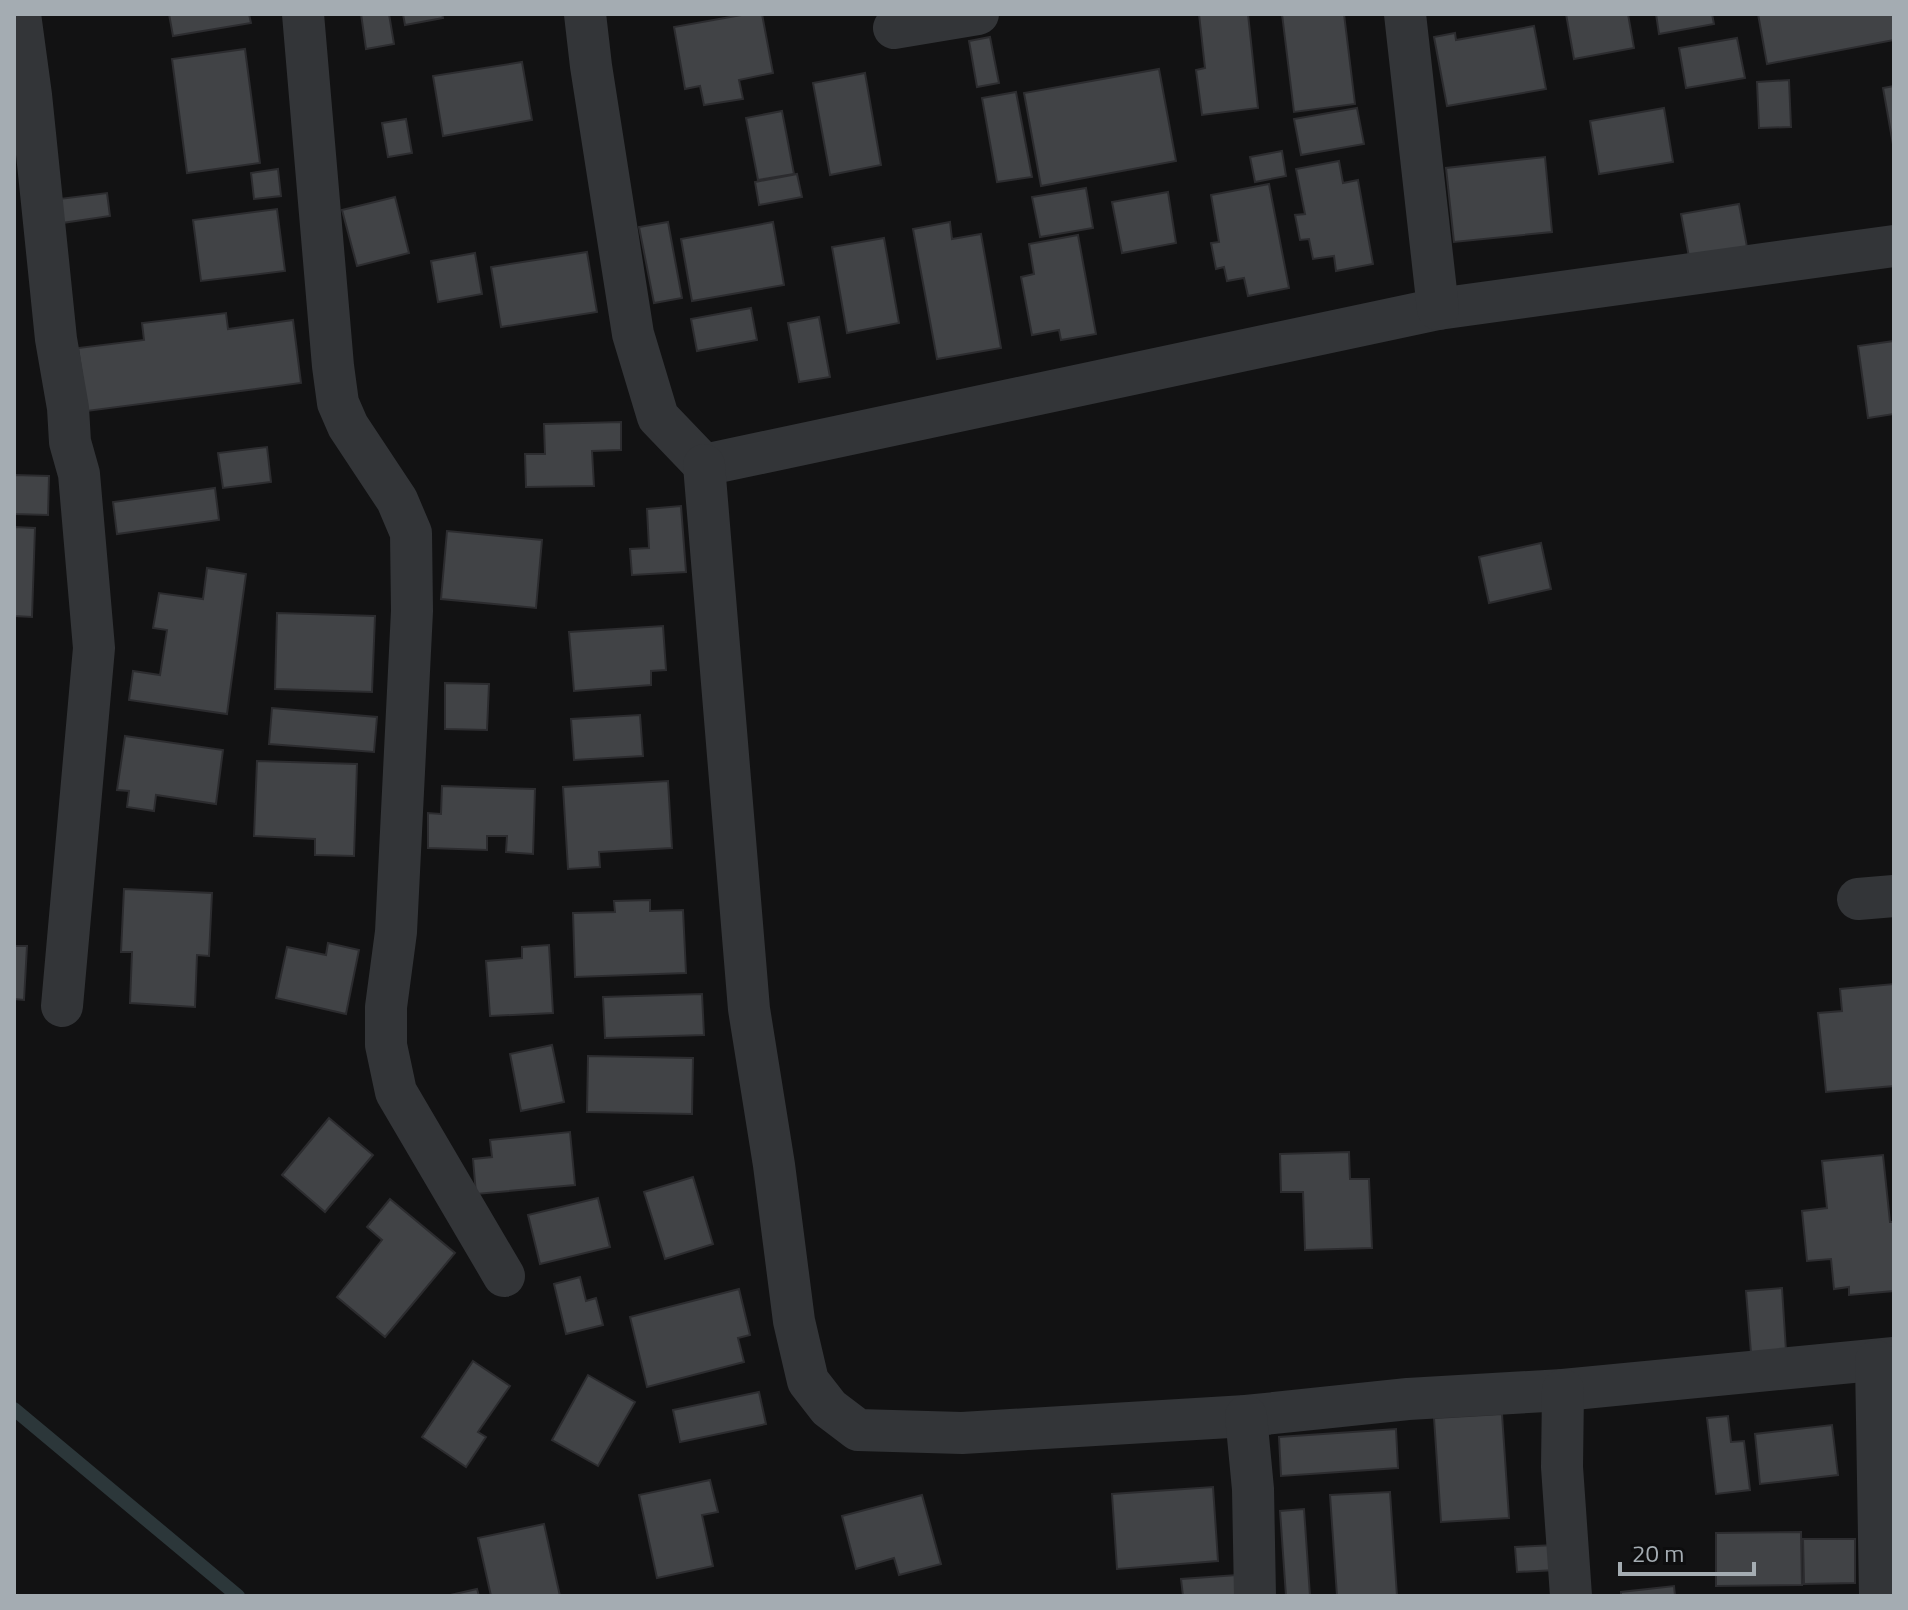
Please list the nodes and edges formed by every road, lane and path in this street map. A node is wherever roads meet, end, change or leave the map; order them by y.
1 (20, 14) edge
2 (303, 14) edge
3 (585, 14) edge
4 (978, 14) edge
5 (1405, 14) edge
6 (894, 28) dead end
7 (1894, 246) edge
8 (1438, 309) junction
9 (704, 465) junction
10 (62, 1006) dead end
11 (504, 1276) dead end
12 (1885, 1360) edge
13 (1563, 1390) junction
14 (1246, 1416) junction
15 (1255, 1596) edge
16 (1571, 1596) edge
17 (1880, 1596) edge

1 - 10 street
2 - 11 street
3 - 9 street
4 - 6 street
5 - 8 street
7 - 8 street
8 - 9 street
9 - 14 street
12 - 13 street
12 - 17 street
13 - 14 street
13 - 16 street
14 - 15 street

